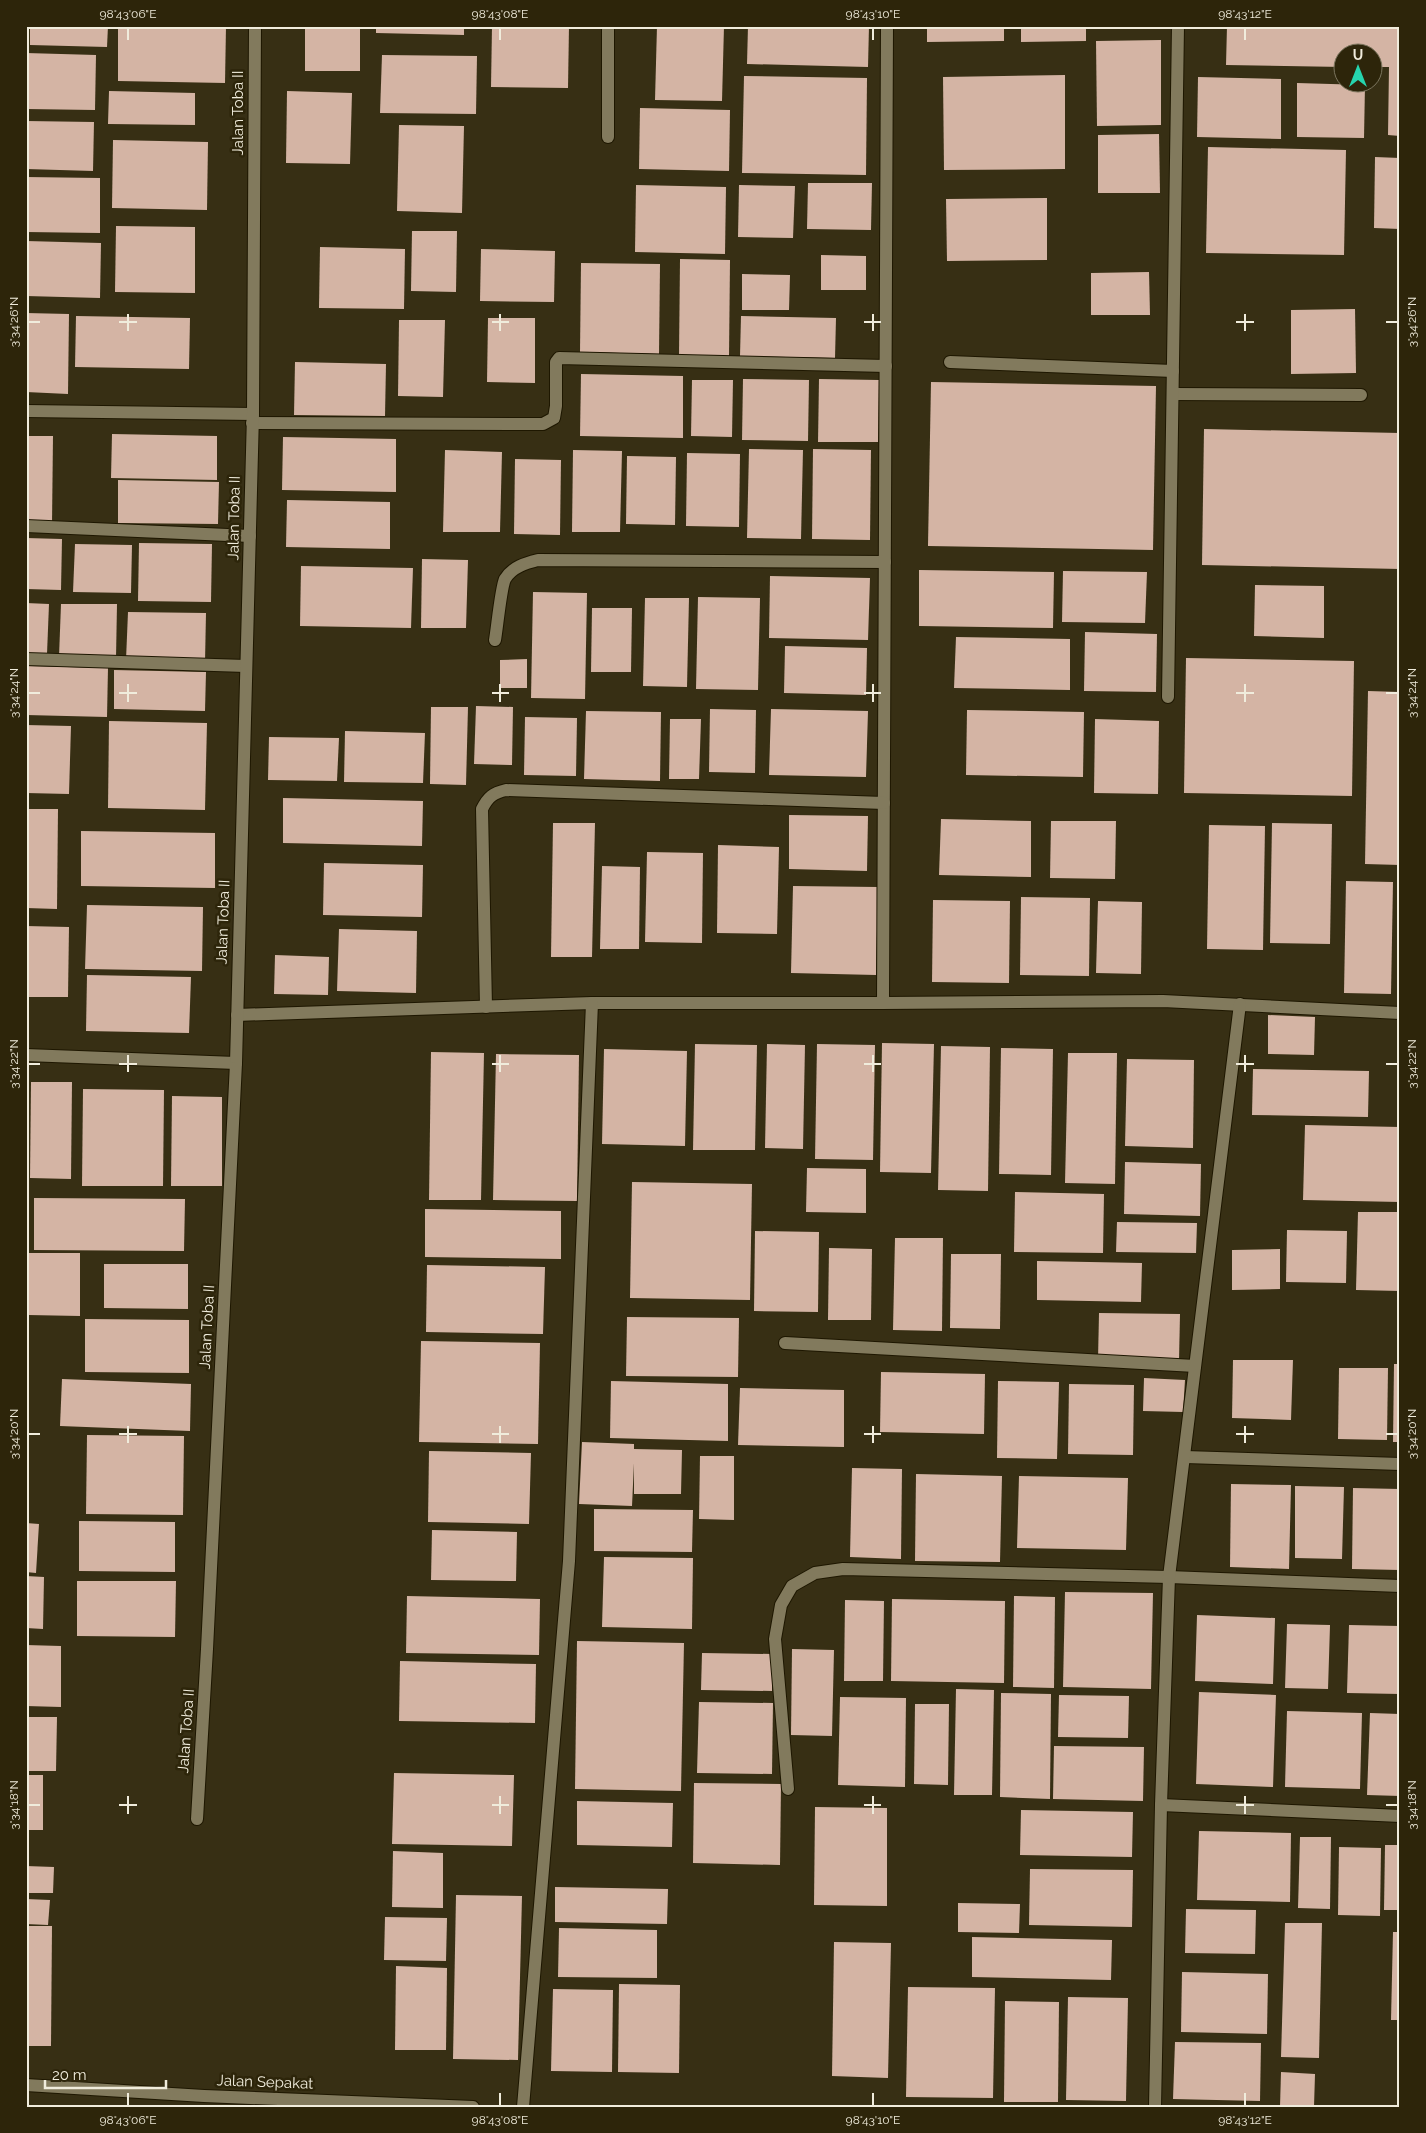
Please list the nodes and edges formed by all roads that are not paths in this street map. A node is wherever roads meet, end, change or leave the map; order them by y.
1 (255, 26) edge
2 (608, 26) edge
3 (887, 26) edge
4 (1178, 26) edge
5 (608, 137) dead end
6 (950, 362) dead end
7 (886, 366) junction
8 (1173, 371) junction
9 (1173, 394) junction
10 (1361, 395) dead end
11 (26, 411) edge
12 (253, 418) junction
13 (26, 526) edge
14 (250, 536) junction
15 (885, 562) junction
16 (495, 640) dead end
17 (26, 659) edge
18 (246, 666) junction
19 (1168, 697) dead end
20 (884, 803) junction
21 (592, 1003) junction
22 (883, 1003) junction
23 (1240, 1004) junction
24 (486, 1007) junction
25 (1400, 1013) edge
26 (237, 1015) junction
27 (26, 1055) edge
28 (236, 1064) junction
29 (785, 1343) dead end
30 (1195, 1366) junction
31 (1185, 1457) junction
32 (1400, 1464) edge
33 (1169, 1576) junction
34 (1400, 1586) edge
35 (788, 1789) dead end
36 (1161, 1805) junction
37 (1400, 1816) edge
38 (197, 1819) dead end
39 (26, 2085) edge
40 (473, 2107) edge
41 (523, 2107) edge
42 (1155, 2107) edge

1 - 12 street, Jalan Toba II
2 - 5 street
3 - 7 street
4 - 8 street
6 - 8 street
7 - 12 street
7 - 15 street
8 - 9 street
9 - 10 street
9 - 19 street
11 - 12 street
12 - 14 street, Jalan Toba II
13 - 14 street
14 - 18 street, Jalan Toba II
15 - 16 street
15 - 20 street
17 - 18 street
18 - 26 street, Jalan Toba II
20 - 22 street
20 - 24 street
21 - 22 street
21 - 24 street
21 - 41 street
22 - 23 street
23 - 25 street
23 - 30 street
24 - 26 street
26 - 28 street, Jalan Toba II
27 - 28 street
28 - 38 street, Jalan Toba II
29 - 30 street
30 - 31 street
31 - 32 street
31 - 33 street
33 - 34 street
33 - 35 street
33 - 36 street
36 - 37 street
36 - 42 street
39 - 40 street, Jalan Sepakat

